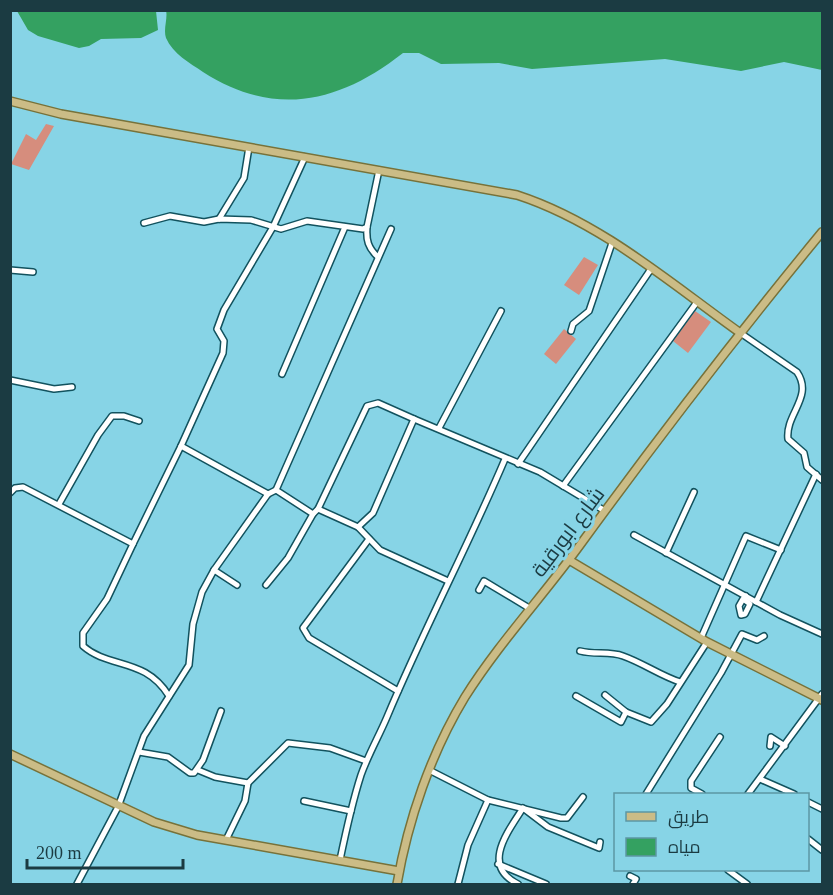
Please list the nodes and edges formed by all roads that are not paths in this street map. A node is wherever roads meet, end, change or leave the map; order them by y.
1 (10, 101) edge
2 (249, 147) junction
3 (305, 157) junction
4 (379, 170) junction
5 (219, 219) junction
6 (144, 223) dead end
7 (273, 227) junction
8 (345, 227) junction
9 (367, 227) junction
10 (391, 229) dead end
11 (822, 232) edge
12 (612, 243) junction
13 (378, 257) junction
14 (651, 269) junction
15 (10, 270) edge
16 (33, 272) dead end
17 (697, 302) junction
18 (501, 311) dead end
19 (571, 331) dead end
20 (740, 332) junction
21 (282, 374) dead end
22 (10, 380) edge
23 (72, 387) dead end
24 (414, 419) junction
25 (139, 421) dead end
26 (439, 428) junction
27 (180, 446) junction
28 (505, 459) junction
29 (518, 464) junction
30 (816, 474) junction
31 (822, 480) edge
32 (563, 486) junction
33 (276, 490) junction
34 (694, 492) dead end
35 (10, 493) edge
36 (268, 494) junction
37 (59, 504) junction
38 (318, 509) junction
39 (605, 511) junction
40 (313, 514) junction
41 (358, 527) junction
42 (634, 535) dead end
43 (369, 539) junction
44 (133, 544) junction
45 (781, 550) junction
46 (666, 553) junction
47 (569, 560) junction
48 (214, 570) junction
49 (448, 581) junction
50 (237, 585) dead end
51 (266, 585) dead end
52 (725, 585) junction
53 (479, 590) dead end
54 (756, 602) junction
55 (529, 609) junction
56 (822, 634) edge
57 (764, 636) dead end
58 (704, 640) junction
59 (580, 651) dead end
60 (731, 654) junction
61 (680, 682) junction
62 (398, 691) junction
63 (605, 695) dead end
64 (169, 696) junction
65 (576, 696) dead end
66 (822, 698) edge
67 (221, 711) dead end
68 (626, 712) junction
69 (720, 737) dead end
70 (770, 746) dead end
71 (786, 746) junction
72 (139, 752) junction
73 (10, 754) edge
74 (366, 761) junction
75 (198, 770) junction
76 (429, 770) junction
77 (760, 779) junction
78 (248, 783) junction
79 (647, 793) edge
80 (699, 793) edge
81 (750, 793) edge
82 (790, 793) edge
83 (583, 797) dead end
84 (488, 800) junction
85 (304, 801) dead end
86 (118, 807) junction
87 (523, 808) junction
88 (351, 811) junction
89 (226, 840) junction
90 (809, 840) edge
91 (600, 842) dead end
92 (822, 850) edge
93 (340, 860) junction
94 (498, 864) junction
95 (399, 871) junction
96 (729, 871) edge
97 (630, 876) dead end
98 (77, 885) edge
99 (397, 885) edge
100 (459, 885) edge
101 (518, 885) edge
102 (546, 885) edge
103 (633, 885) edge
104 (747, 885) edge

1 - 2 main road
2 - 3 main road
2 - 5 street
3 - 4 main road
3 - 7 street
4 - 9 street
4 - 12 main road
5 - 6 street
5 - 7 street
7 - 8 street
7 - 27 street
8 - 9 street
8 - 21 street
9 - 13 street
10 - 13 street
11 - 20 main road, شارع ابورقية
12 - 14 main road
12 - 19 street
13 - 33 street
14 - 17 main road
14 - 29 street
15 - 16 street
17 - 20 main road
17 - 32 street
18 - 26 street
20 - 30 street
20 - 39 main road, شارع ابورقية
22 - 23 street
24 - 26 street
24 - 38 street
24 - 41 street
25 - 37 street
26 - 28 street
27 - 36 street
27 - 44 street
28 - 29 street
28 - 49 street
29 - 32 street
30 - 31 street
30 - 45 street
32 - 39 street
33 - 36 street
33 - 40 street
34 - 46 street
35 - 37 street
36 - 48 street
37 - 44 street
38 - 40 street
38 - 41 street
39 - 47 main road, شارع ابورقية
40 - 51 street
41 - 43 street
42 - 46 street
43 - 49 street
43 - 62 street
44 - 64 street
45 - 52 street
45 - 54 street
46 - 52 street
47 - 55 main road, شارع ابورقية
47 - 58 main road
48 - 50 street
48 - 64 street
49 - 62 street
52 - 54 street
52 - 58 street
53 - 55 street
54 - 56 street
55 - 76 main road, شارع ابورقية
57 - 60 street
58 - 60 main road
58 - 61 street
59 - 61 street
60 - 66 main road
60 - 79 street
61 - 68 street
62 - 74 street
63 - 68 street
64 - 72 street
65 - 68 street
66 - 71 street
67 - 75 street
69 - 80 street
70 - 71 street
71 - 77 street
72 - 75 street
72 - 86 street
73 - 86 main road
74 - 78 street
74 - 88 street
75 - 78 street
76 - 84 street
76 - 95 main road, شارع ابورقية
77 - 81 street
77 - 82 street
78 - 89 street
83 - 87 street
84 - 87 street
84 - 100 street
85 - 88 street
86 - 89 main road
86 - 98 street
87 - 91 street
87 - 94 street
88 - 93 street
89 - 93 main road
90 - 92 street
93 - 95 main road
94 - 101 street
94 - 102 street
95 - 99 main road, شارع ابورقية
96 - 104 street
97 - 103 street

